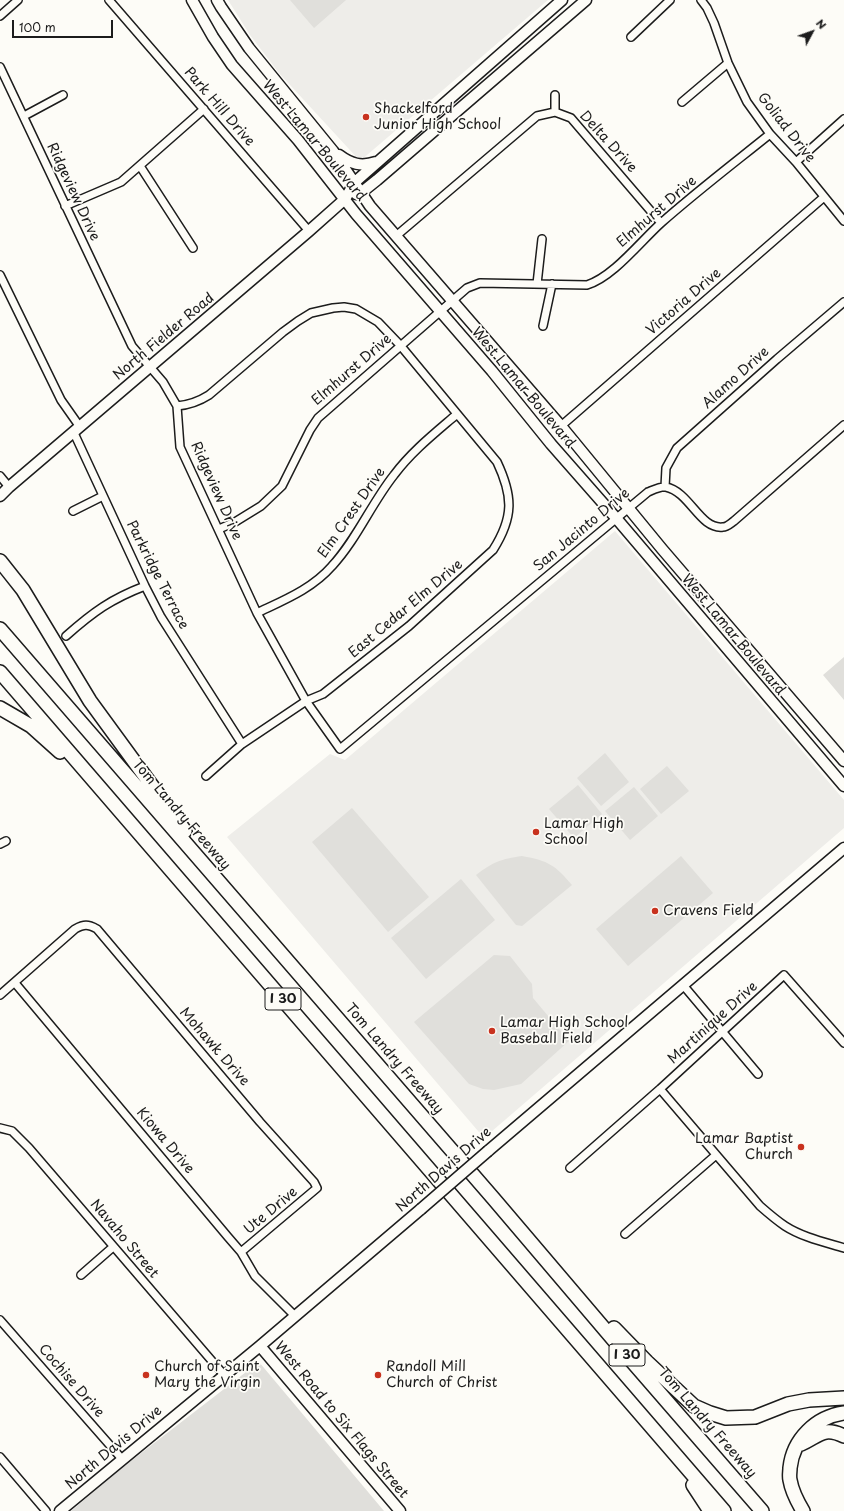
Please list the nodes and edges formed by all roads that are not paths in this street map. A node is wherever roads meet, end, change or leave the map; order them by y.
1 (18, 0) edge
2 (109, 0) edge
3 (192, 0) edge
4 (217, 0) edge
5 (562, 0) edge
6 (586, 0) edge
7 (670, 0) edge
8 (701, 0) edge
9 (0, 16) edge
10 (631, 37) dead end
11 (503, 51) junction
12 (514, 63) junction
13 (728, 63) junction
14 (0, 67) edge
15 (63, 95) dead end
16 (555, 95) dead end
17 (682, 102) dead end
18 (204, 109) junction
19 (554, 112) junction
20 (24, 116) junction
21 (844, 119) edge
22 (770, 134) junction
23 (333, 152) junction
24 (377, 162) junction
25 (796, 162) junction
26 (140, 166) junction
27 (355, 182) junction
28 (362, 192) junction
29 (824, 197) junction
30 (345, 199) junction
31 (65, 206) junction
32 (844, 221) edge
33 (661, 222) junction
34 (309, 231) junction
35 (396, 236) junction
36 (542, 239) dead end
37 (193, 248) dead end
38 (0, 275) edge
39 (537, 284) junction
40 (552, 284) junction
41 (453, 301) junction
42 (844, 302) edge
43 (441, 312) junction
44 (543, 326) dead end
45 (400, 345) junction
46 (149, 366) junction
47 (177, 406) junction
48 (457, 414) junction
49 (844, 425) edge
50 (561, 426) junction
51 (77, 430) junction
52 (0, 476) edge
53 (9, 487) junction
54 (664, 487) junction
55 (0, 496) edge
56 (103, 496) junction
57 (629, 508) junction
58 (73, 510) dead end
59 (616, 518) junction
60 (219, 529) junction
61 (662, 549) junction
62 (651, 559) junction
63 (0, 561) edge
64 (145, 586) junction
65 (258, 613) junction
66 (0, 629) edge
67 (66, 636) dead end
68 (0, 672) edge
69 (306, 701) junction
70 (0, 708) edge
71 (242, 744) junction
72 (340, 750) joint
73 (844, 761) edge
74 (206, 776) dead end
75 (844, 786) edge
76 (146, 840) junction
77 (844, 848) edge
78 (250, 919) junction
79 (15, 983) junction
80 (683, 985) junction
81 (0, 995) edge
82 (722, 1031) junction
83 (844, 1043) edge
84 (758, 1074) dead end
85 (660, 1089) junction
86 (0, 1128) edge
87 (716, 1154) junction
88 (570, 1168) dead end
89 (317, 1188) joint
90 (493, 1198) junction
91 (625, 1234) dead end
92 (114, 1246) junction
93 (844, 1248) edge
94 (241, 1252) junction
95 (81, 1275) dead end
96 (295, 1316) junction
97 (0, 1320) edge
98 (260, 1346) junction
99 (224, 1375) junction
100 (844, 1398) edge
101 (844, 1413) edge
102 (646, 1421) junction
103 (844, 1436) edge
104 (796, 1446) junction
105 (0, 1457) edge
106 (122, 1459) junction
107 (46, 1511) edge
108 (60, 1511) edge
109 (400, 1511) edge
110 (710, 1511) edge
111 (724, 1511) edge
112 (762, 1511) edge
113 (803, 1511) edge

1 - 9 street
2 - 18 street, Park Hill Drive
3 - 30 main road, West Lamar Boulevard
4 - 23 main road, West Lamar Boulevard
5 - 11 main road, North Fielder Road
6 - 12 main road, North Fielder Road
7 - 10 street
8 - 13 street, Goliad Drive
11 - 12 main road
11 - 24 main road, North Fielder Road
12 - 28 main road, North Fielder Road
13 - 17 street
13 - 22 street, Goliad Drive
14 - 20 street, Ridgeview Drive
15 - 20 street
16 - 19 street
18 - 26 street
18 - 34 street, Park Hill Drive
19 - 33 street, Delta Drive
19 - 35 street
20 - 31 street, Ridgeview Drive
21 - 25 street
22 - 25 street, Goliad Drive
22 - 33 street, Elmhurst Drive
23 - 24 main road
23 - 27 main road, West Lamar Boulevard
24 - 27 main road, North Fielder Road
25 - 29 street, Goliad Drive
26 - 31 street
26 - 37 street
27 - 28 main road, West Lamar Boulevard
27 - 30 main road, North Fielder Road
28 - 30 main road, North Fielder Road
28 - 35 main road, West Lamar Boulevard
29 - 32 street, Goliad Drive
29 - 50 street, Victoria Drive
30 - 34 main road, North Fielder Road
30 - 43 main road, West Lamar Boulevard
31 - 46 street, Ridgeview Drive
33 - 40 street, Elmhurst Drive
34 - 46 main road, North Fielder Road
35 - 41 main road, West Lamar Boulevard
36 - 39 street
38 - 51 street, Parkridge Terrace
39 - 40 street, Elmhurst Drive
39 - 41 street, Elmhurst Drive
40 - 44 street
41 - 43 street, Elmhurst Drive
41 - 50 main road, West Lamar Boulevard
42 - 54 street, Alamo Drive
43 - 45 street, Elmhurst Drive
43 - 59 main road, West Lamar Boulevard
45 - 47 street, East Cedar Elm Drive
45 - 48 street, East Cedar Elm Drive
45 - 60 street, Elmhurst Drive
46 - 47 street, Ridgeview Drive
46 - 51 main road, North Fielder Road
47 - 60 street, Ridgeview Drive
48 - 65 street, Elm Crest Drive
48 - 69 street, East Cedar Elm Drive
49 - 54 street
50 - 57 main road, West Lamar Boulevard
51 - 53 main road, North Fielder Road
51 - 56 street, Parkridge Terrace
52 - 53 street
53 - 55 main road, North Fielder Road
54 - 57 street, San Jacinto Drive
56 - 58 street
56 - 64 street, Parkridge Terrace
57 - 59 street, San Jacinto Drive
57 - 61 main road, West Lamar Boulevard
59 - 62 main road, West Lamar Boulevard
59 - 72 street, San Jacinto Drive
60 - 65 street, Ridgeview Drive
61 - 62 main road
61 - 73 main road, West Lamar Boulevard
62 - 75 main road, West Lamar Boulevard
63 - 78 highway
64 - 67 street
64 - 71 street, Parkridge Terrace
65 - 69 street, Ridgeview Drive
66 - 78 highway, Tom Landry Freeway / I 30
68 - 76 highway, I 30
69 - 71 street, East Cedar Elm Drive
69 - 72 street, Ridgeview Drive
70 - 76 highway
71 - 74 street, East Cedar Elm Drive
76 - 102 highway, I 30
77 - 80 main road, North Davis Drive
78 - 90 highway, Tom Landry Freeway / I 30
79 - 81 street
79 - 89 street, Mohawk Drive
79 - 94 street, Kiowa Drive
80 - 82 street
80 - 96 main road, North Davis Drive, bridge
82 - 83 street, Martinique Drive
82 - 84 street
82 - 85 street, Martinique Drive
85 - 87 street
85 - 88 street, Martinique Drive
86 - 92 street, Navaho Street
87 - 91 street
87 - 93 street
89 - 94 street, Ute Drive
90 - 100 highway
90 - 112 highway, Tom Landry Freeway / I 30
92 - 95 street
92 - 99 street, Navaho Street
94 - 96 street, Kiowa Drive
96 - 98 main road, North Davis Drive
97 - 106 street, Cochise Drive
98 - 99 main road, North Davis Drive
98 - 109 main road, West Road to Six Flags Street
99 - 106 main road, North Davis Drive
101 - 104 highway
102 - 110 highway
102 - 111 highway, I 30
103 - 104 highway
104 - 113 highway
105 - 107 street
106 - 108 main road, North Davis Drive

